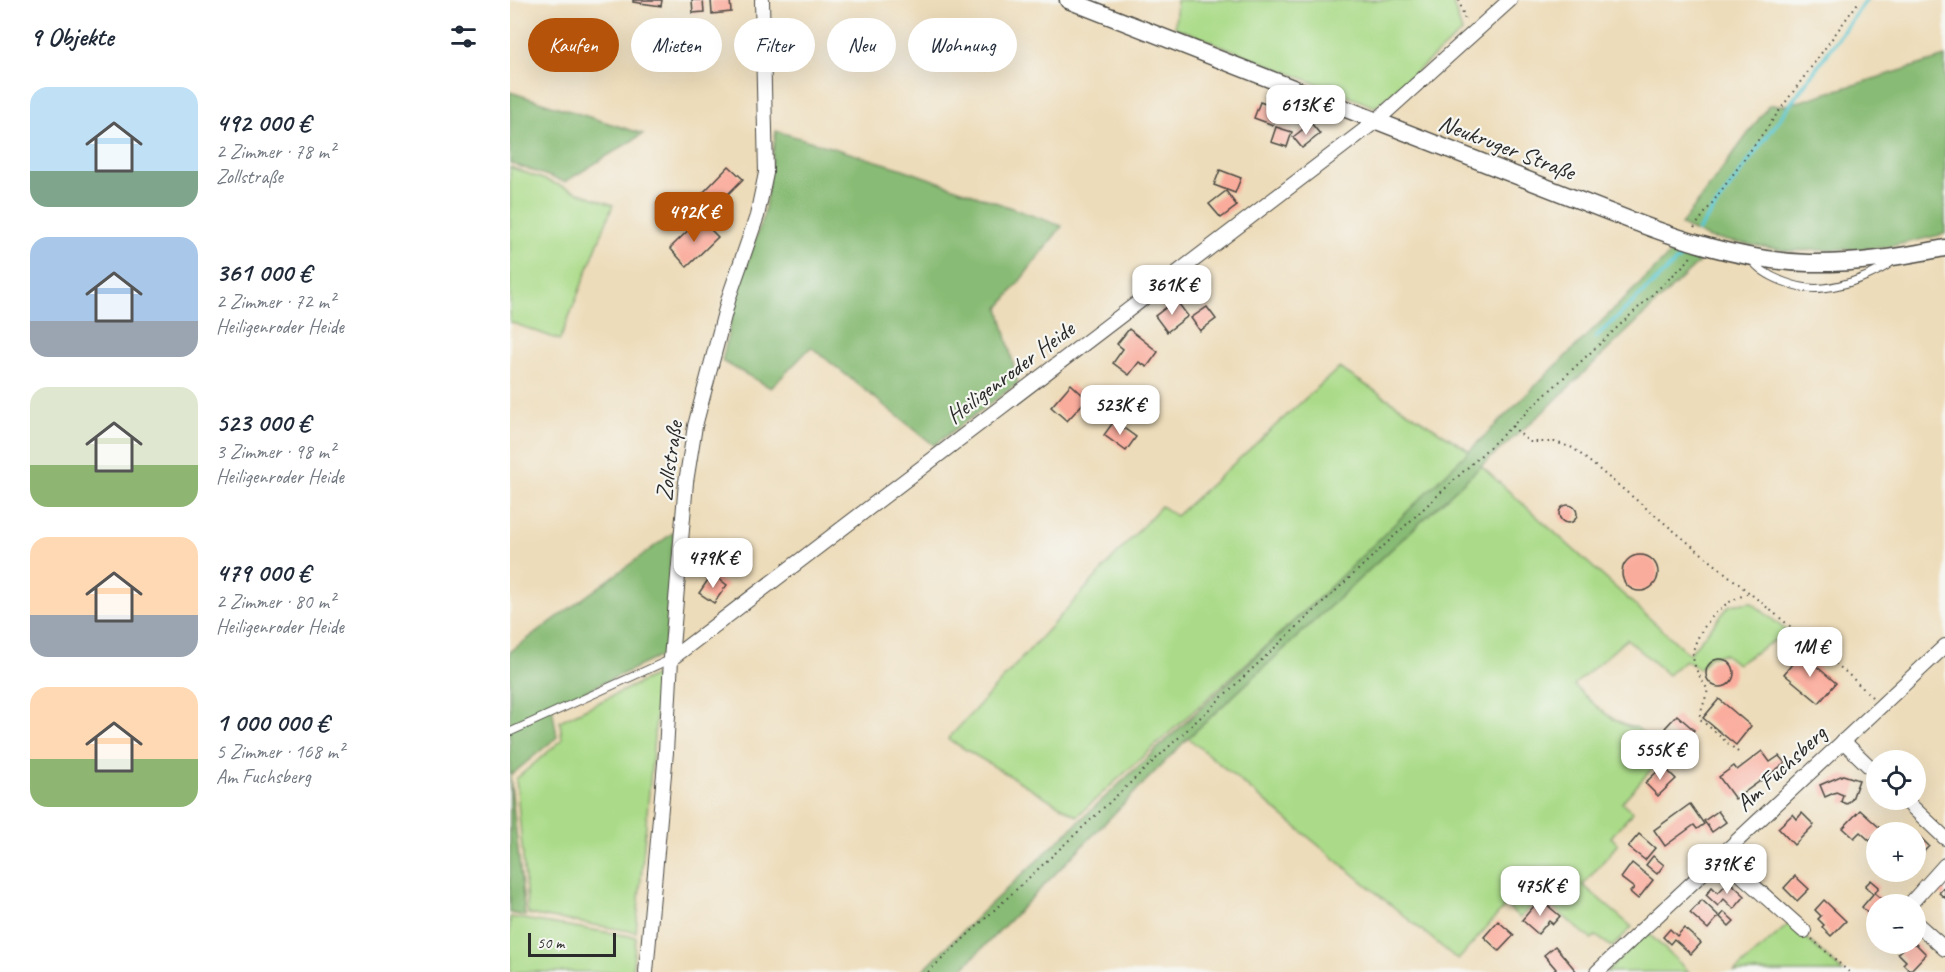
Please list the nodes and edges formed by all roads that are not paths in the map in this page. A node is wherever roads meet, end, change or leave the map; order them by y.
1 (762, 0) edge
2 (1068, 0) edge
3 (1510, 0) edge
4 (1376, 121) junction
5 (1945, 248) edge
6 (1748, 255) junction
7 (1896, 257) junction
8 (1945, 646) edge
9 (671, 659) junction
10 (510, 732) edge
11 (1843, 741) junction
12 (1866, 763) edge
13 (1916, 810) edge
14 (1945, 838) edge
15 (1720, 856) junction
16 (1945, 865) edge
17 (1919, 894) edge
18 (1803, 931) road end
19 (1926, 931) edge
20 (1945, 949) edge
21 (646, 972) edge
22 (1596, 972) edge

1 - 9 street, Zollstraße
2 - 4 street, Neukruger Straße
3 - 4 street, Heiligenroder Heide
4 - 6 street, Neukruger Straße
4 - 9 street, Heiligenroder Heide
5 - 7 street, Neukruger Straße
6 - 7 street, Neukruger Straße
6 - 7 lane
8 - 11 street, Am Fuchsberg
9 - 10 lane
9 - 21 street, Zollstraße
11 - 12 street
11 - 15 street, Am Fuchsberg
13 - 14 street
15 - 18 street
15 - 22 street, Am Fuchsberg
16 - 17 street
19 - 20 street

